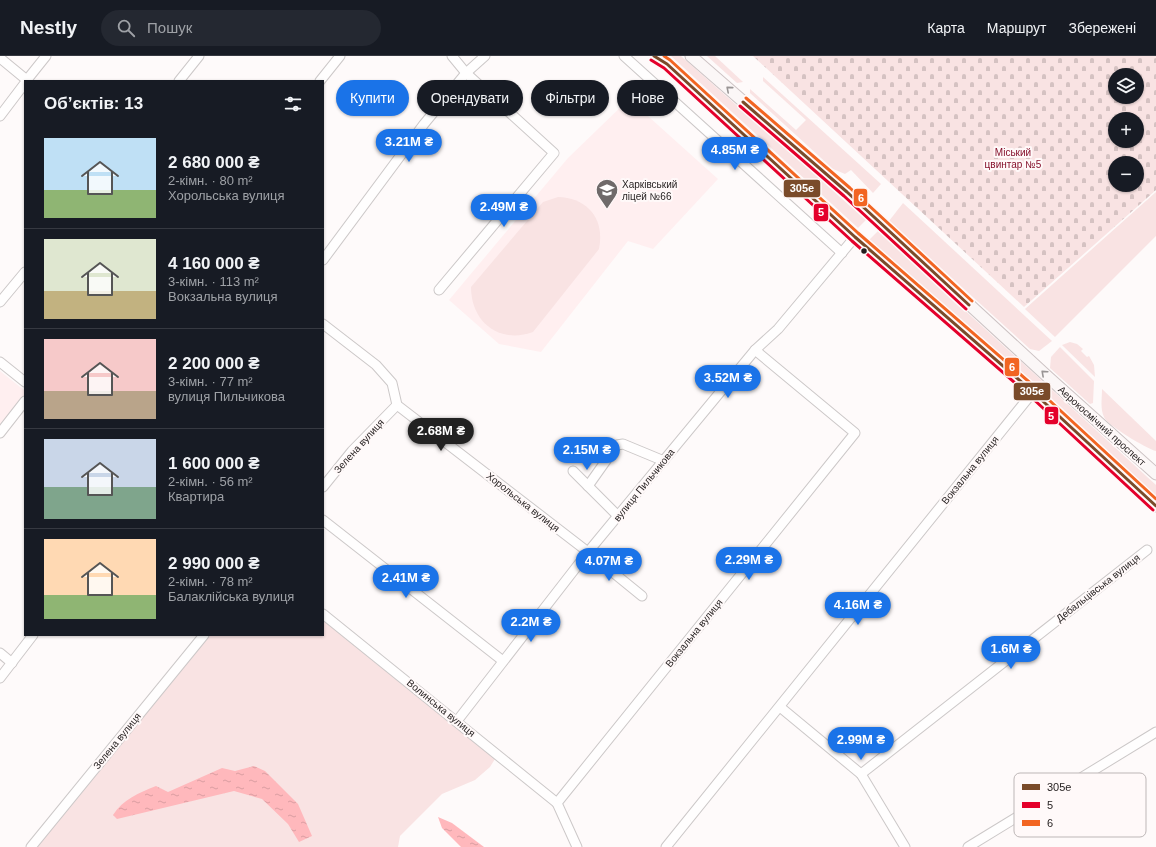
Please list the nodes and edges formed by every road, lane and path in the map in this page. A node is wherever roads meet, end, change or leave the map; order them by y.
1 (46, 56) edge
2 (199, 56) edge
3 (340, 56) edge
4 (452, 56) edge
5 (485, 56) edge
6 (624, 56) edge
7 (654, 56) edge
8 (658, 56) edge
9 (691, 56) edge
10 (0, 58) edge
11 (667, 64) junction
12 (466, 73) junction
13 (26, 80) edge
14 (28, 80) edge
15 (180, 80) edge
16 (321, 80) edge
17 (24, 85) edge
18 (0, 116) edge
19 (855, 237) junction
20 (842, 253) junction
21 (324, 259) edge
22 (24, 273) edge
23 (439, 290) dead end
24 (0, 302) edge
25 (324, 325) edge
26 (755, 350) junction
27 (0, 362) edge
28 (24, 381) edge
29 (1033, 392) junction
30 (24, 402) edge
31 (397, 405) junction
32 (0, 433) edge
33 (664, 461) junction
34 (573, 472) dead end
35 (1156, 474) edge
36 (324, 486) edge
37 (588, 486) junction
38 (1156, 506) edge
39 (618, 516) junction
40 (324, 521) edge
41 (1147, 550) dead end
42 (588, 552) junction
43 (642, 596) dead end
44 (324, 615) edge
45 (32, 636) edge
46 (203, 636) edge
47 (0, 653) edge
48 (503, 661) junction
49 (12, 663) junction
50 (0, 678) edge
51 (780, 707) junction
52 (457, 721) junction
53 (1156, 732) edge
54 (1089, 773) edge
55 (861, 774) junction
56 (557, 803) junction
57 (1014, 819) edge
58 (31, 847) edge
59 (577, 847) edge
60 (666, 847) edge
61 (905, 847) edge
62 (968, 847) edge

1 - 14 street
2 - 15 street
3 - 16 street
4 - 12 street
5 - 12 street
6 - 20 street
7 - 11 street
8 - 11 main road
35 -> 9 main road, Аерокосмічний проспект
10 - 13 street
11 - 19 main road
12 - 21 street
12 - 23 street
17 - 18 street
19 - 20 street, вулиця Пильчикова
19 - 29 main road
20 - 26 street, вулиця Пильчикова
22 - 24 street
25 - 31 street
26 - 33 street, вулиця Пильчикова
26 - 56 street, Вокзальна вулиця
27 - 28 street
29 - 38 main road
29 - 51 street, Вокзальна вулиця
30 - 32 street
31 - 36 street, Зелена вулиця
31 - 42 street, Хорольська вулиця
33 - 37 street
33 - 39 street, вулиця Пильчикова
34 - 37 street
37 - 39 street
39 - 42 street, вулиця Пильчикова
40 - 48 street
41 - 55 street, Дебальцівська вулиця
42 - 43 street, Хорольська вулиця
42 - 48 street, вулиця Пильчикова
44 - 52 street, Волинська вулиця
45 - 49 street
46 - 58 street, Зелена вулиця
47 - 49 street
48 - 52 street, вулиця Пильчикова
49 - 50 street
51 - 55 street
51 - 60 street, Вокзальна вулиця
52 - 56 street, Волинська вулиця
53 - 54 street
55 - 61 street
56 - 59 street
57 - 62 street

